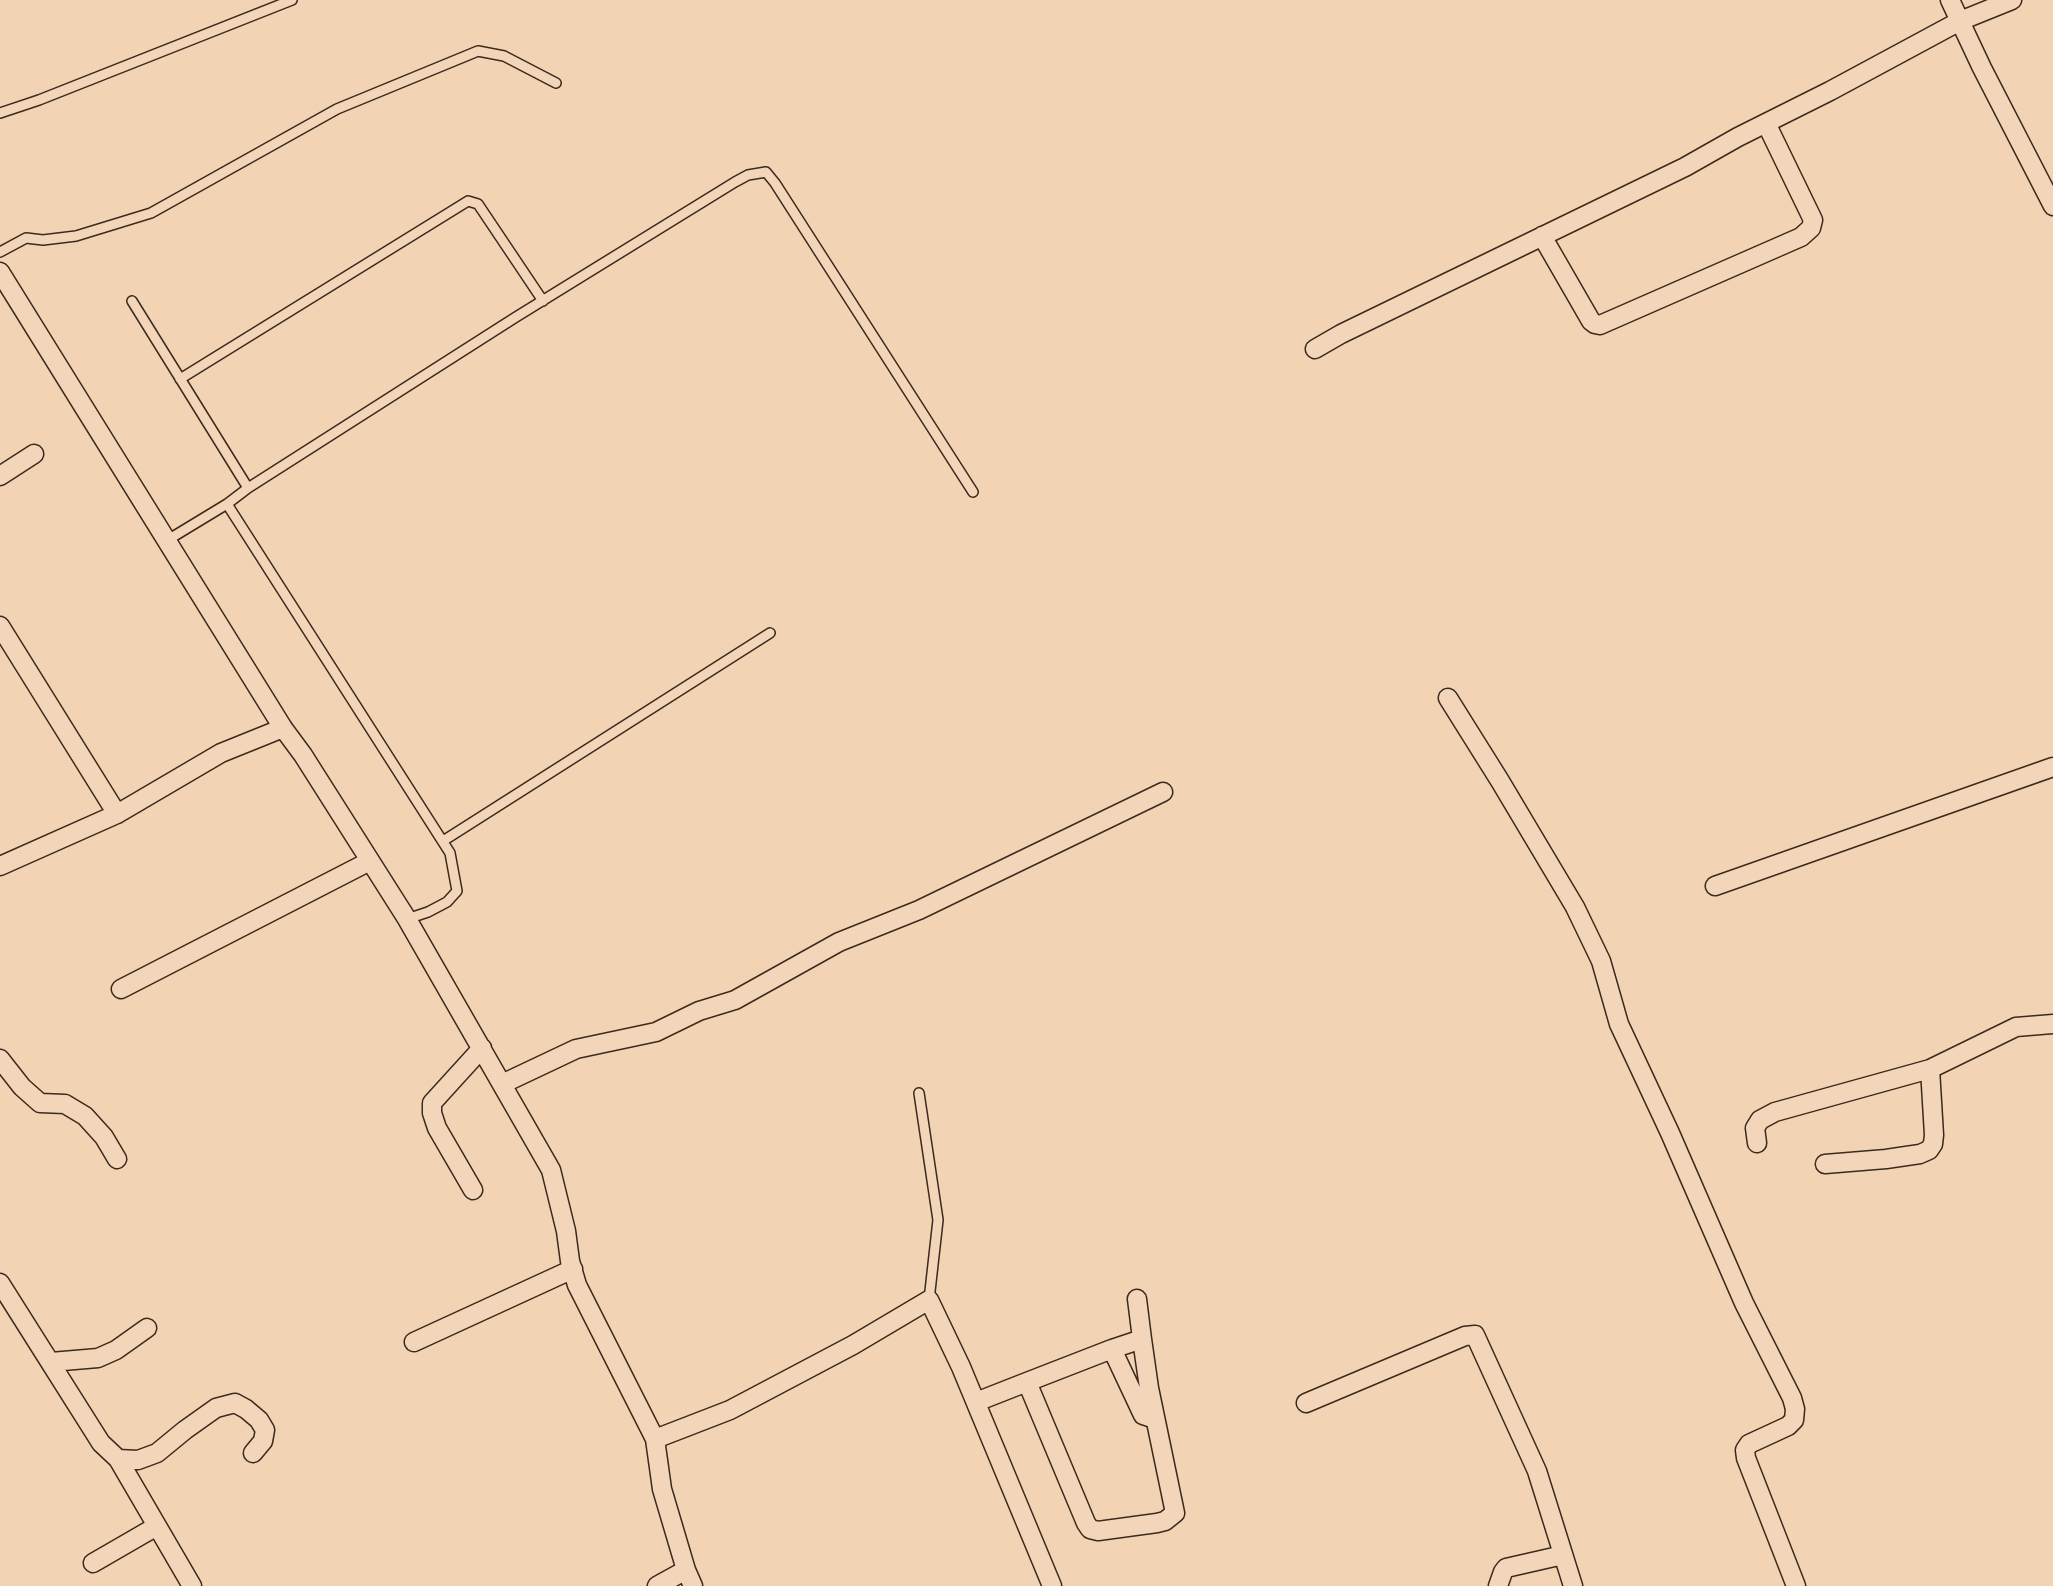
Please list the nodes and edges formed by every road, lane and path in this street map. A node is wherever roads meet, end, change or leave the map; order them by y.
1 (292, 0) edge
2 (1950, 0) edge
3 (2012, 0) edge
4 (1960, 21) junction
5 (556, 83) dead end
6 (0, 113) edge
7 (1766, 123) junction
8 (2053, 206) edge
9 (1542, 236) junction
10 (0, 252) edge
11 (0, 272) edge
12 (132, 301) dead end
13 (542, 301) junction
14 (1315, 349) dead end
15 (180, 379) junction
16 (34, 454) dead end
17 (0, 476) edge
18 (248, 488) junction
19 (972, 492) dead end
20 (227, 504) junction
21 (166, 541) junction
22 (0, 626) edge
23 (770, 633) dead end
24 (1448, 698) dead end
25 (284, 728) junction
26 (2053, 767) edge
27 (1163, 792) dead end
28 (117, 814) junction
29 (442, 841) junction
30 (370, 861) junction
31 (0, 866) edge
32 (1715, 886) dead end
33 (406, 920) junction
34 (121, 989) dead end
35 (2053, 1024) edge
36 (482, 1048) junction
37 (0, 1059) edge
38 (1930, 1069) junction
39 (502, 1084) junction
40 (919, 1093) dead end
41 (1757, 1143) dead end
42 (117, 1159) dead end
43 (1825, 1164) dead end
44 (473, 1190) dead end
45 (573, 1269) junction
46 (0, 1284) edge
47 (1137, 1299) dead end
48 (929, 1300) junction
49 (147, 1328) dead end
50 (1142, 1338) junction
51 (414, 1342) dead end
52 (1112, 1349) junction
53 (51, 1362) junction
54 (1027, 1382) junction
55 (976, 1402) junction
56 (1306, 1403) dead end
57 (1155, 1419) junction
58 (655, 1439) junction
59 (253, 1453) dead end
60 (118, 1459) junction
61 (157, 1526) junction
62 (1563, 1555) junction
63 (93, 1564) dead end
64 (690, 1578) edge
65 (192, 1586) edge
66 (657, 1586) edge
67 (1052, 1586) edge
68 (1498, 1586) edge
69 (1573, 1586) edge
70 (1796, 1586) edge

1 - 6 lane
2 - 4 street
3 - 4 street
4 - 7 street
4 - 8 street
5 - 10 lane
7 - 9 street
7 - 9 street
9 - 14 street
11 - 21 street
12 - 15 lane
13 - 15 lane
13 - 18 lane
13 - 19 lane
15 - 18 lane
16 - 17 street
18 - 20 lane
20 - 21 lane
20 - 29 lane
21 - 25 street
22 - 28 street
23 - 29 lane
24 - 70 street
25 - 28 street
25 - 30 street
26 - 32 street
27 - 39 street
28 - 31 street
29 - 33 lane
30 - 33 street
30 - 34 street
33 - 36 street
35 - 38 street
36 - 39 street
36 - 44 street
37 - 42 street
38 - 41 street
38 - 43 street
39 - 45 street
40 - 48 lane
45 - 51 street
45 - 58 street
46 - 53 street
47 - 50 street
48 - 55 street
48 - 58 street
49 - 53 street
50 - 52 street
50 - 57 street
52 - 54 street
52 - 57 street
53 - 60 street
54 - 55 street
54 - 57 street
55 - 67 street
56 - 62 street
58 - 64 street
59 - 60 street
60 - 61 street
61 - 63 street
61 - 65 street
62 - 68 street
62 - 69 street
64 - 66 street

